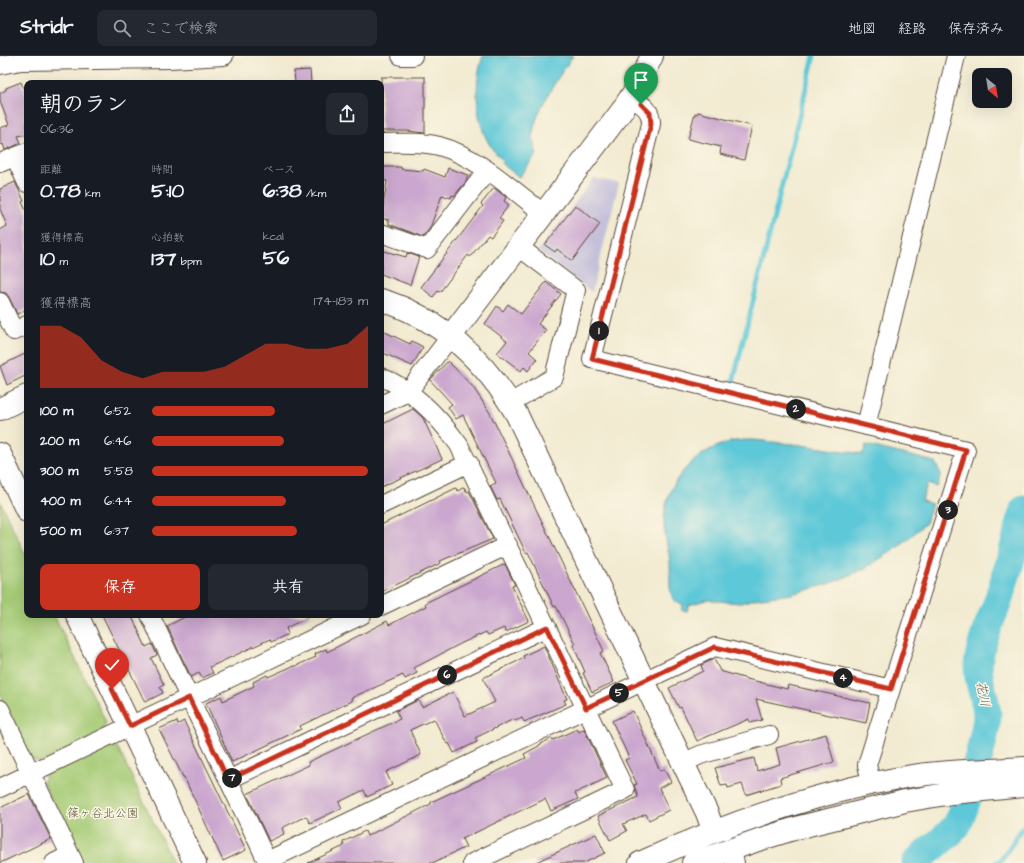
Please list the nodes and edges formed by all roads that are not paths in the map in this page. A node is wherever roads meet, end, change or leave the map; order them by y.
1 (224, 56) edge
2 (401, 56) edge
3 (413, 56) edge
4 (652, 56) edge
5 (956, 56) edge
6 (0, 65) edge
7 (630, 97) junction
8 (384, 143) edge
9 (14, 157) edge
10 (487, 171) junction
11 (24, 177) edge
12 (544, 214) junction
13 (384, 234) edge
14 (519, 247) junction
15 (384, 301) edge
16 (0, 302) edge
17 (24, 326) edge
18 (450, 337) junction
19 (384, 379) edge
20 (408, 392) junction
21 (24, 397) edge
22 (510, 403) junction
23 (384, 404) edge
24 (0, 409) edge
25 (866, 426) junction
26 (0, 454) edge
27 (468, 463) junction
28 (384, 504) edge
29 (24, 505) edge
30 (508, 545) junction
31 (384, 605) edge
32 (78, 618) edge
33 (151, 618) edge
34 (356, 618) edge
35 (547, 627) junction
36 (644, 681) junction
37 (891, 689) junction
38 (189, 698) junction
39 (586, 708) junction
40 (0, 709) edge
41 (130, 726) junction
42 (769, 735) dead end
43 (683, 763) junction
44 (1024, 768) edge
45 (31, 774) junction
46 (228, 780) junction
47 (995, 780) junction
48 (881, 782) junction
49 (1024, 786) edge
50 (0, 788) edge
51 (714, 832) junction
52 (733, 856) edge
53 (66, 860) edge
54 (268, 862) edge
55 (196, 863) edge
56 (472, 863) edge
57 (640, 863) edge
58 (693, 863) edge

1 - 6 street
2 - 3 street
4 - 7 street
5 - 25 street
7 - 12 street
7 - 25 street
8 - 10 street
9 - 11 street
10 - 12 street
10 - 13 street
12 - 14 street
14 - 18 street
14 - 22 street
15 - 18 street
16 - 17 street
18 - 20 street
18 - 22 street
19 - 20 street
20 - 23 street
20 - 27 street
21 - 24 street
22 - 36 street
25 - 37 street
26 - 29 street
27 - 28 street
27 - 30 street
30 - 31 street
30 - 35 street
32 - 41 street
33 - 38 street
34 - 38 street
35 - 39 street
35 - 46 street
36 - 37 street
36 - 39 street
36 - 43 street
37 - 48 street
38 - 41 street
38 - 46 street
39 - 54 street
39 - 56 street
40 - 45 street
41 - 45 street
41 - 55 street
42 - 43 street
43 - 51 street
44 - 47 street
45 - 50 street
45 - 53 street
46 - 54 street
47 - 48 street
47 - 49 street
47 - 52 street
48 - 51 street
51 - 57 street
52 - 58 street

